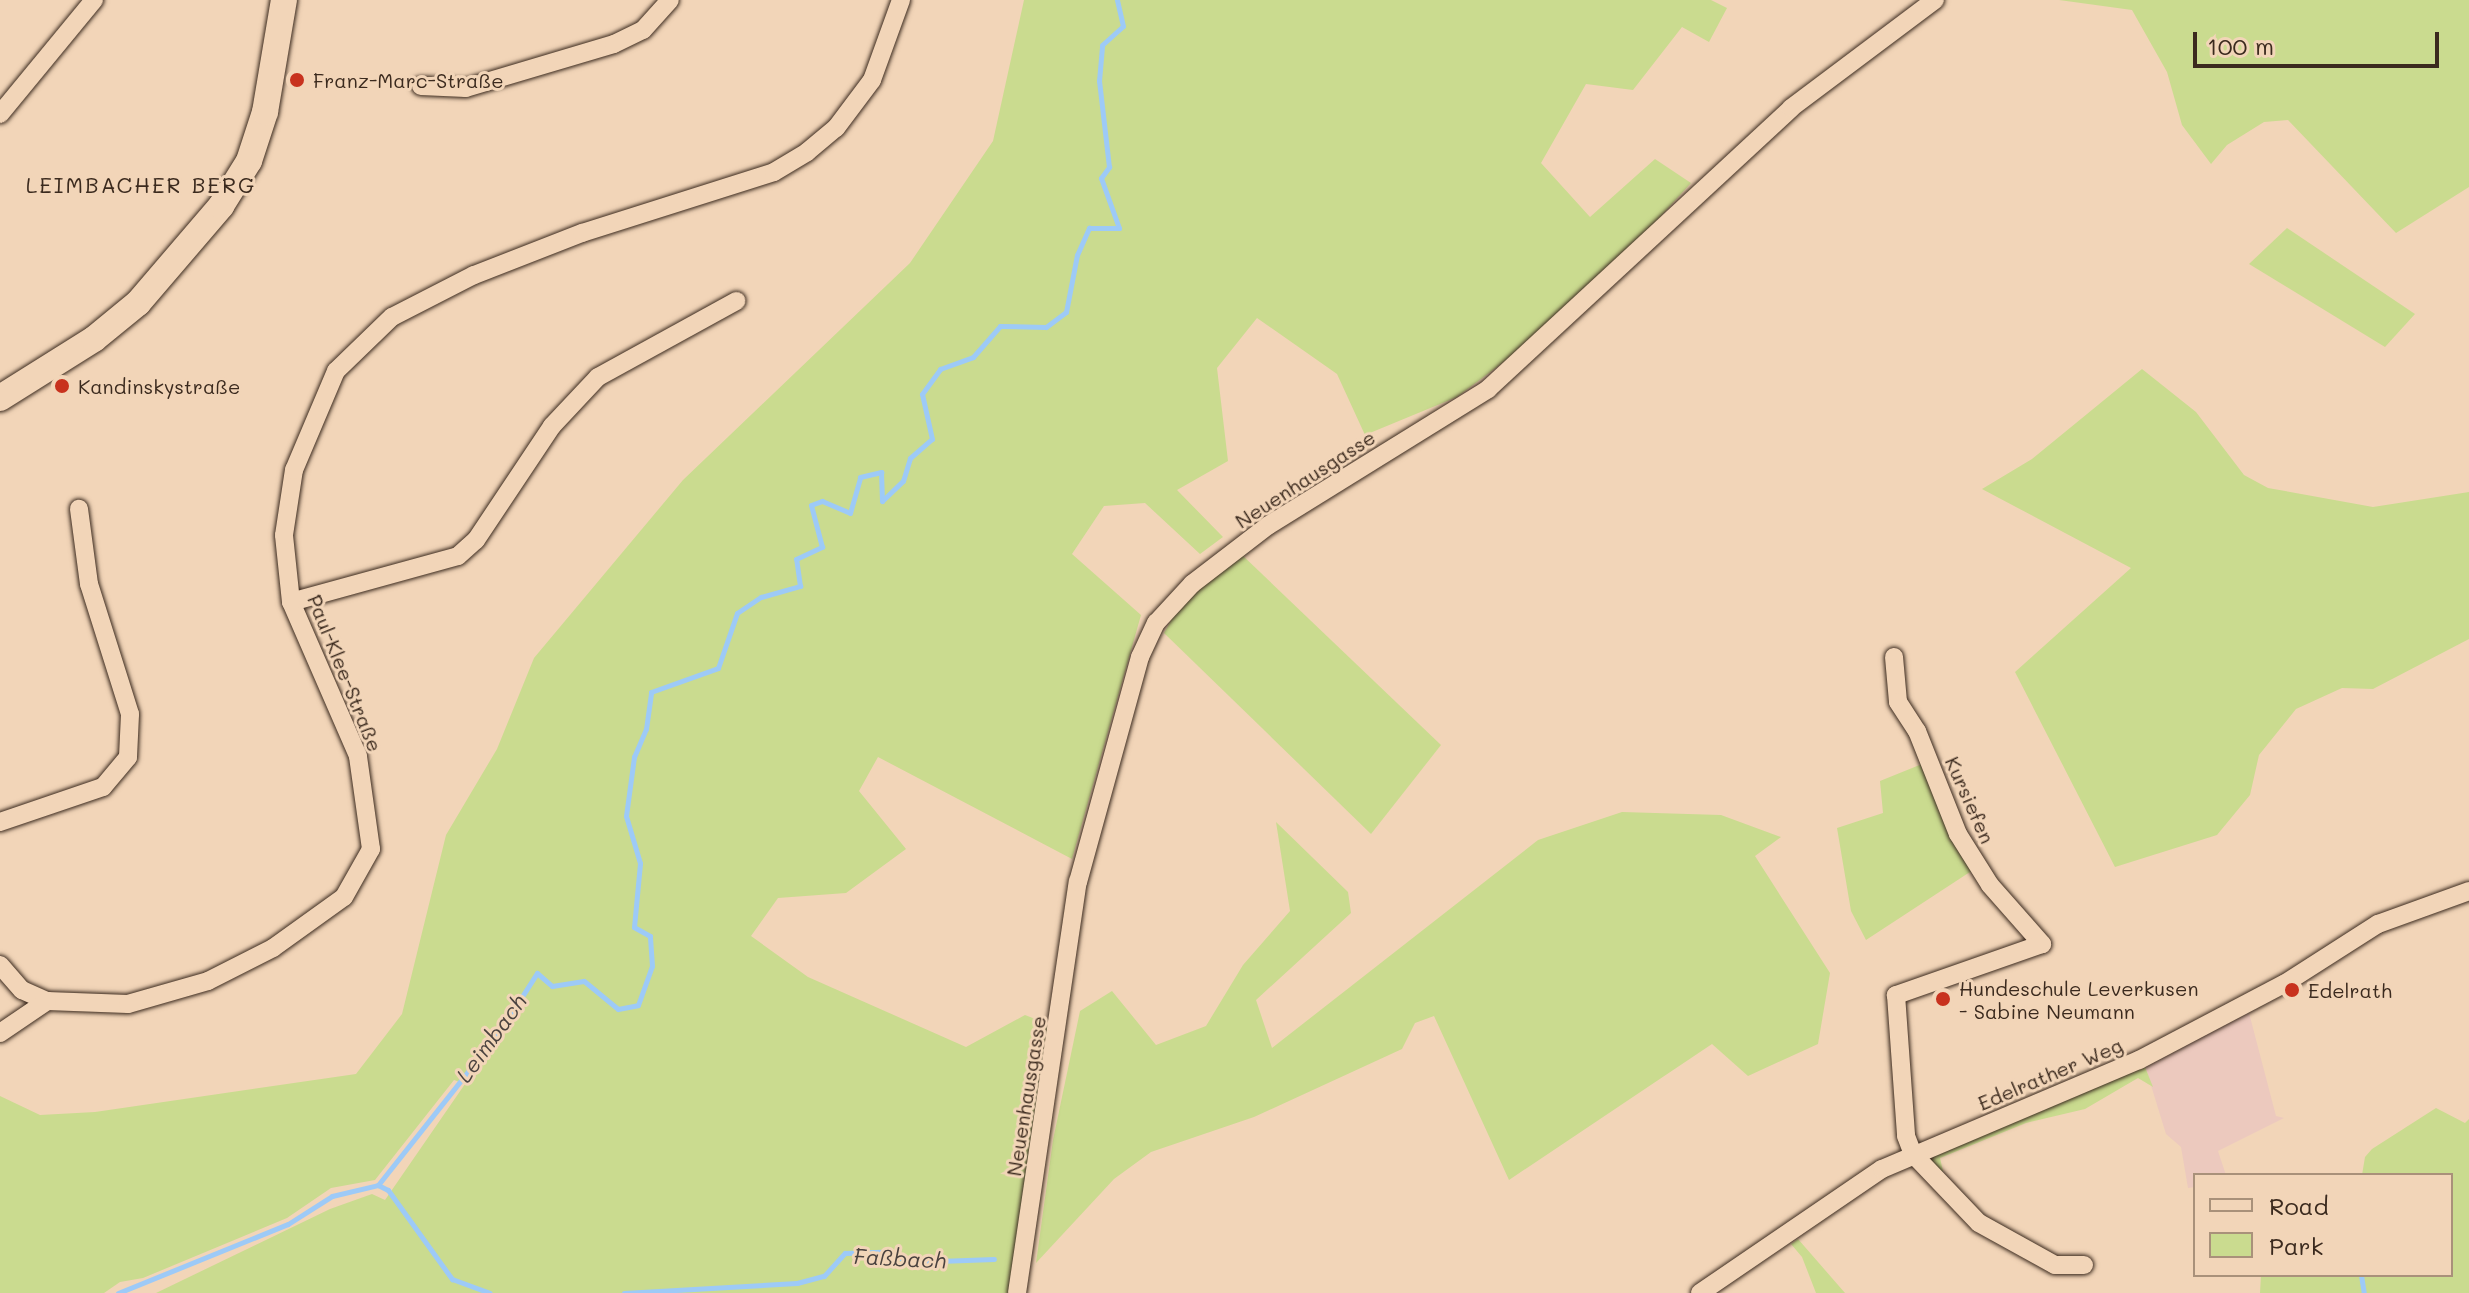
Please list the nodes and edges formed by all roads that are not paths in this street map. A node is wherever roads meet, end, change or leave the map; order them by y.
1 (94, 0) edge
2 (284, 0) edge
3 (670, 0) edge
4 (901, 0) edge
5 (1935, 0) edge
6 (421, 86) dead end
7 (0, 114) edge
8 (736, 301) dead end
9 (0, 398) edge
10 (79, 509) dead end
11 (291, 602) junction
12 (1894, 657) dead end
13 (0, 822) edge
14 (2469, 891) edge
15 (0, 965) edge
16 (47, 1001) junction
17 (0, 1033) edge
18 (1913, 1154) junction
19 (2084, 1265) dead end
20 (1017, 1293) edge
21 (1700, 1293) edge

1 - 7 street
2 - 9 street
3 - 6 street
4 - 11 street, Paul-Klee-Straße
5 - 20 street, Neuenhausgasse
8 - 11 street
10 - 13 street
11 - 16 street, Paul-Klee-Straße
12 - 18 street, Kursiefen
14 - 18 street, Edelrather Weg
15 - 16 street, Paul-Klee-Straße
16 - 17 street
18 - 19 street
18 - 21 street, Edelrather Weg

